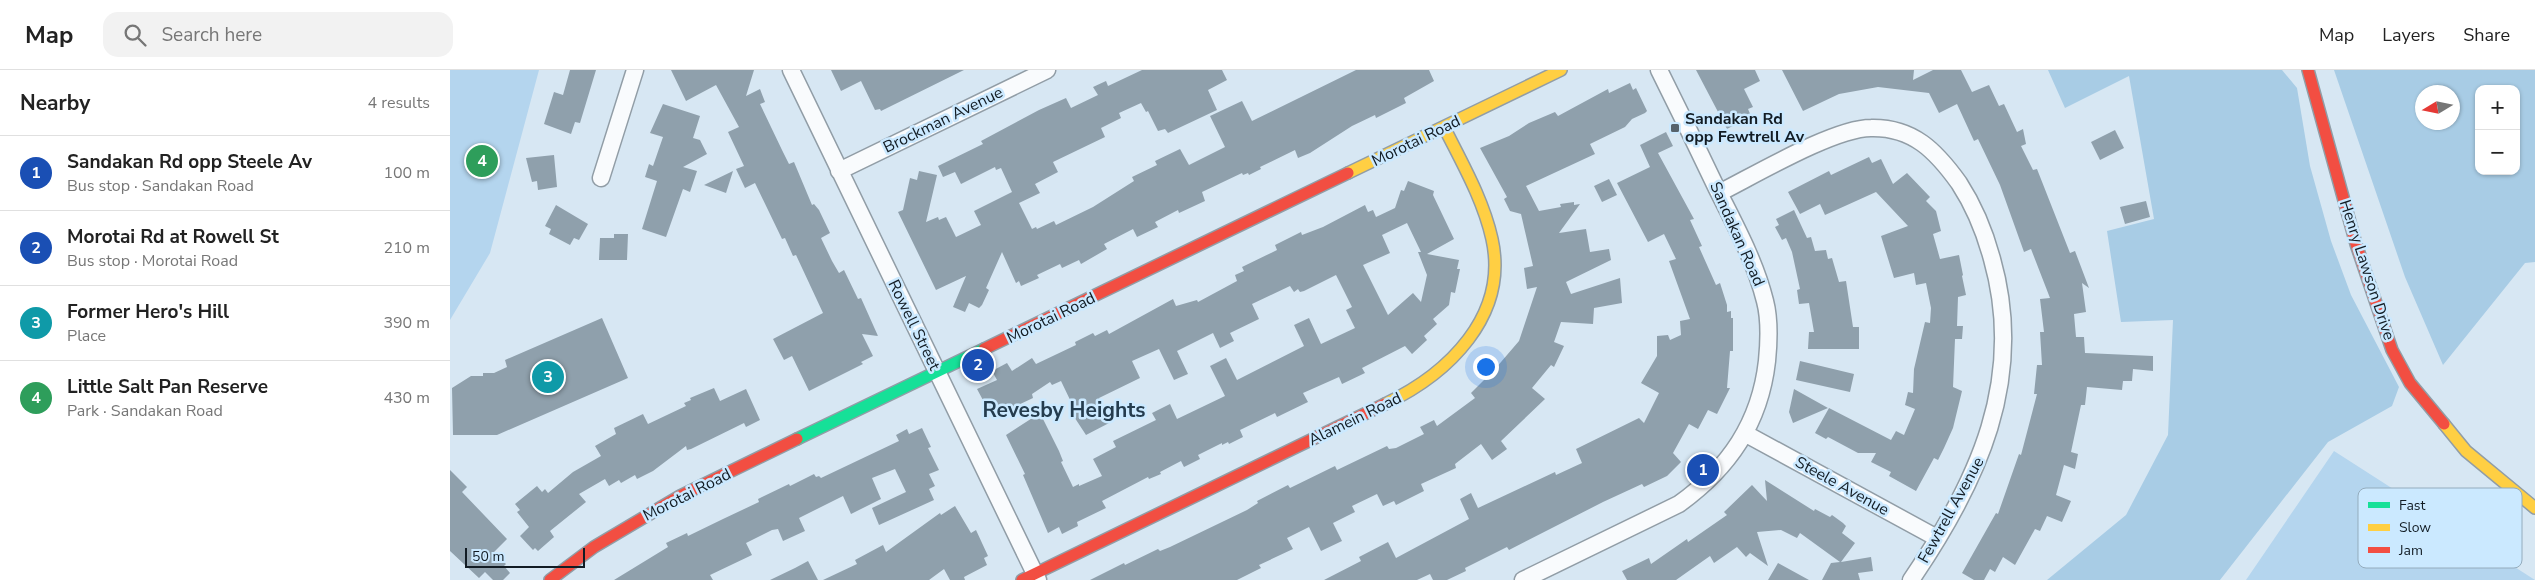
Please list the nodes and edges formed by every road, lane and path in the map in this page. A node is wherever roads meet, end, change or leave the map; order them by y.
1 (635, 70) edge
2 (790, 70) edge
3 (1047, 70) edge
4 (1561, 70) edge
5 (1659, 70) edge
6 (2308, 70) edge
7 (1444, 127) junction
8 (839, 171) junction
9 (601, 178) dead end
10 (1719, 193) junction
11 (938, 373) junction
12 (1746, 434) junction
13 (2511, 488) edge
14 (2522, 497) edge
15 (2535, 508) edge
16 (1937, 538) junction
17 (1032, 578) edge
18 (550, 580) edge
19 (1523, 580) edge
20 (1911, 580) edge

1 - 9 street
2 - 8 street, Rowell Street
3 - 8 street, Brockman Avenue
4 - 7 street, Morotai Road
5 - 10 street, Sandakan Road
6 - 13 street, Henry Lawson Drive
7 - 11 street, Morotai Road
7 - 17 street, Alamein Road
8 - 11 street, Rowell Street
10 - 12 street, Sandakan Road
10 - 16 street, Fewtrell Avenue
11 - 17 street, Rowell Street
11 - 18 street, Morotai Road
12 - 16 street, Steele Avenue
12 - 19 street, Sandakan Road
14 - 15 street, Henry Lawson Drive
16 - 20 street, Fewtrell Avenue

